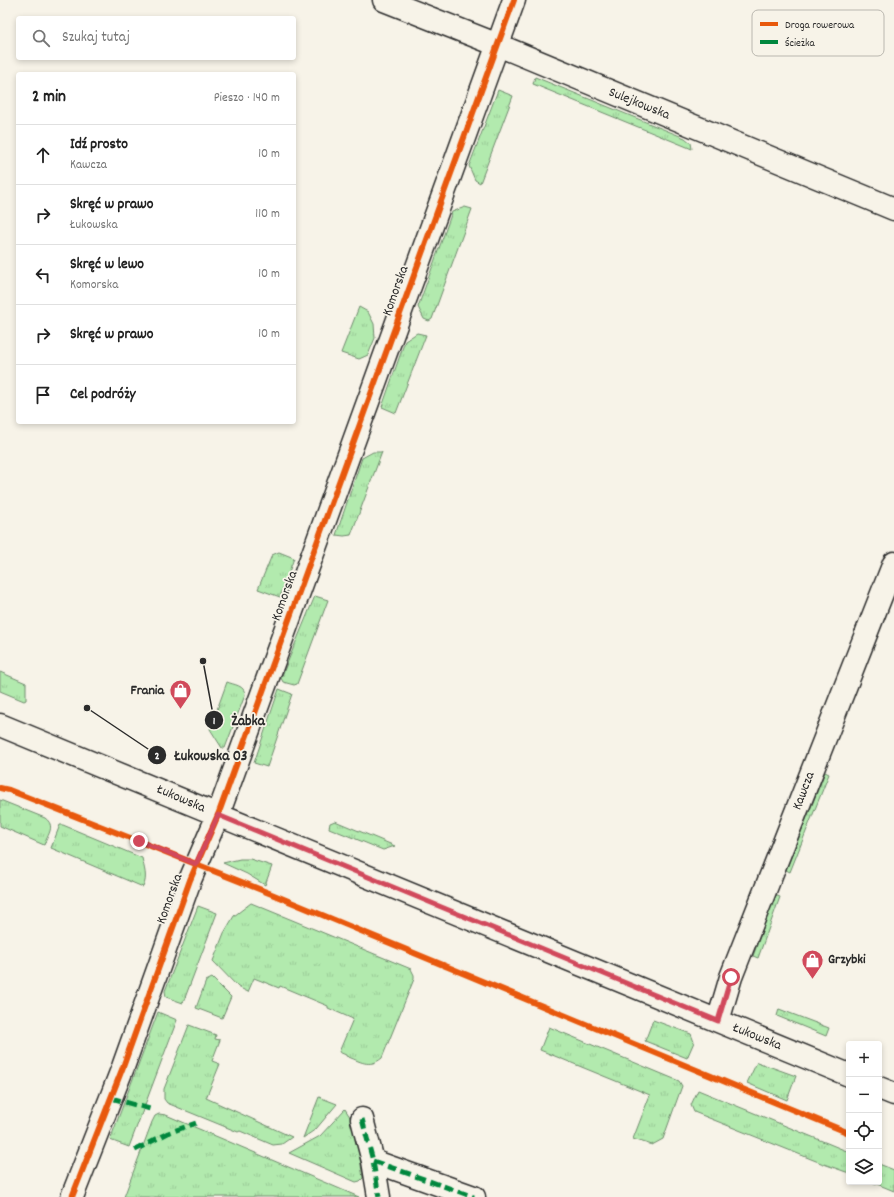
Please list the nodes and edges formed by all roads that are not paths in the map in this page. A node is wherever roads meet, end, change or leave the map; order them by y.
1 (384, 0) edge
2 (514, 0) edge
3 (498, 45) junction
4 (894, 209) edge
5 (894, 563) edge
6 (0, 725) edge
7 (218, 815) junction
8 (718, 1021) junction
9 (846, 1074) edge
10 (882, 1089) edge
11 (894, 1094) edge
12 (362, 1119) dead end
13 (372, 1161) junction
14 (72, 1197) edge
15 (379, 1197) edge
16 (474, 1197) edge

1 - 3 street, Sulejkowska
2 - 3 street, Komorska
3 - 4 street, Sulejkowska
3 - 7 street, Komorska
5 - 8 street, Kawcza
6 - 7 street, Łukowska
7 - 8 street, Łukowska
7 - 14 street, Komorska
8 - 9 street, Łukowska
10 - 11 street
12 - 13 street
13 - 15 street
13 - 16 street

